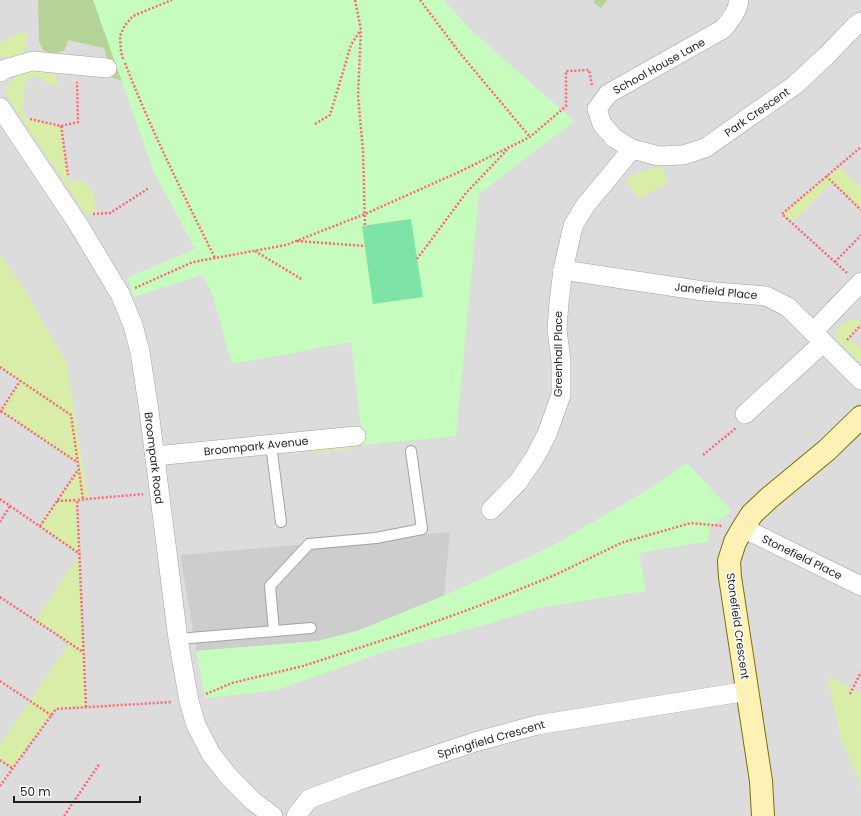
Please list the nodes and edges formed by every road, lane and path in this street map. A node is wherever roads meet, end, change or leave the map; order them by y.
1 (172, 0) edge
2 (355, 0) edge
3 (420, 0) edge
4 (739, 0) edge
5 (861, 22) edge
6 (361, 30) junction
7 (77, 65) junction
8 (107, 68) dead end
9 (0, 72) edge
10 (597, 109) junction
11 (2, 110) edge
12 (315, 124) dead end
13 (62, 126) junction
14 (530, 137) junction
15 (861, 147) edge
16 (509, 148) junction
17 (632, 149) junction
18 (826, 176) junction
19 (149, 188) dead end
20 (55, 190) junction
21 (861, 210) edge
22 (365, 214) junction
23 (71, 215) junction
24 (365, 226) dead end
25 (861, 235) edge
26 (296, 241) junction
27 (365, 246) dead end
28 (255, 251) junction
29 (215, 258) junction
30 (417, 259) dead end
31 (835, 262) junction
32 (563, 270) junction
33 (303, 280) dead end
34 (860, 283) edge
35 (120, 294) junction
36 (818, 338) junction
37 (0, 367) edge
38 (861, 380) edge
39 (20, 381) junction
40 (0, 412) edge
41 (745, 414) joint
42 (861, 417) edge
43 (356, 436) dead end
44 (271, 445) junction
45 (411, 451) dead end
46 (155, 456) junction
47 (703, 456) dead end
48 (77, 462) junction
49 (79, 470) junction
50 (159, 493) junction
51 (0, 499) edge
52 (77, 500) junction
53 (83, 500) junction
54 (57, 501) junction
55 (10, 506) junction
56 (491, 510) dead end
57 (0, 522) edge
58 (281, 522) dead end
59 (40, 526) junction
60 (742, 528) junction
61 (80, 554) junction
62 (861, 586) edge
63 (0, 597) edge
64 (311, 628) dead end
65 (274, 631) junction
66 (178, 639) junction
67 (84, 652) junction
68 (861, 672) edge
69 (0, 681) edge
70 (748, 692) junction
71 (850, 694) dead end
72 (189, 701) junction
73 (86, 707) junction
74 (51, 715) junction
75 (0, 760) edge
76 (100, 763) dead end
77 (12, 768) junction
78 (0, 786) edge
79 (64, 816) edge
80 (273, 816) edge
81 (296, 816) edge
82 (763, 816) edge

1 - 29 path
2 - 6 path
3 - 14 path
4 - 10 street, School House Lane
5 - 17 street, Park Crescent
6 - 12 path
6 - 22 path
7 - 8 street
7 - 9 street
7 - 13 path
10 - 14 path
10 - 17 street
11 - 13 path
11 - 20 street, Broompark Road
13 - 20 path
14 - 16 path
15 - 18 path
16 - 22 path
16 - 30 path
17 - 32 street, Greenhall Place
18 - 21 path
18 - 31 path
19 - 23 path
20 - 23 street, Broompark Road
22 - 24 path
22 - 26 path
23 - 35 street, Broompark Road
25 - 31 path
26 - 27 path
26 - 28 path
28 - 29 path
28 - 33 path
29 - 35 path
31 - 34 path
32 - 36 street, Janefield Place
32 - 56 street, Greenhall Place
34 - 36 street
35 - 46 street, Broompark Road
36 - 38 street, Janefield Place
36 - 41 street
37 - 39 path
39 - 40 path
39 - 48 path
40 - 48 path
41 - 47 path
42 - 60 street, Stonefield Crescent
43 - 44 street, Broompark Avenue
44 - 46 street, Broompark Avenue
44 - 58 lane
45 - 65 lane
46 - 50 street, Broompark Road
48 - 49 path
49 - 53 path
49 - 54 path
50 - 53 path
50 - 66 street, Broompark Road
51 - 55 path
52 - 53 path
52 - 54 path
52 - 61 path
54 - 59 path
55 - 57 path
55 - 59 path
59 - 61 path
60 - 62 street, Stonefield Place
60 - 70 street, Stonefield Crescent
60 - 72 path
61 - 67 path
63 - 67 path
64 - 65 lane
65 - 66 lane
66 - 72 street, Broompark Road
67 - 73 path
68 - 71 path
69 - 74 path
70 - 81 street, Springfield Crescent
70 - 82 street, Stonefield Crescent
72 - 73 path
72 - 80 street, Broompark Road
73 - 74 path
74 - 77 path
75 - 77 path
76 - 79 path
77 - 78 path

